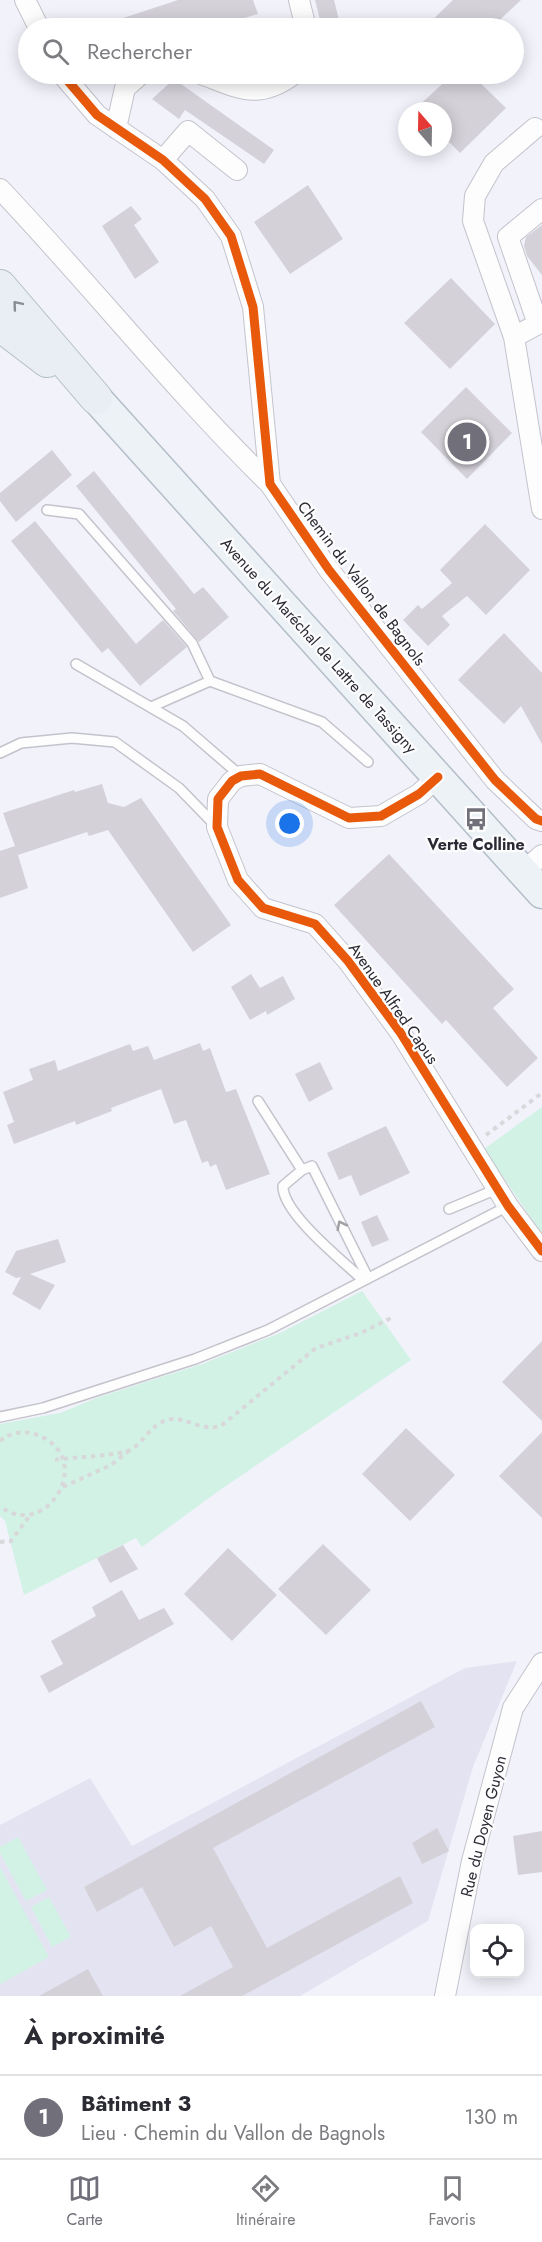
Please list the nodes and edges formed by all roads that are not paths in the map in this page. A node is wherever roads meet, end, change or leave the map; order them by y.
1 (26, 0) edge
2 (299, 0) edge
3 (34, 18) edge
4 (304, 18) edge
5 (71, 84) edge
6 (130, 84) edge
7 (227, 84) edge
8 (277, 84) edge
9 (116, 128) junction
10 (535, 128) dead end
11 (163, 160) junction
12 (237, 170) dead end
13 (0, 189) edge
14 (542, 209) edge
15 (0, 286) edge
16 (0, 325) edge
17 (514, 337) junction
18 (96, 398) junction
19 (270, 484) junction
20 (542, 509) edge
21 (47, 510) dead end
22 (76, 663) dead end
23 (210, 681) junction
24 (151, 707) junction
25 (0, 753) edge
26 (368, 762) dead end
27 (242, 776) junction
28 (438, 777) junction
29 (542, 821) edge
30 (217, 827) junction
31 (536, 873) edge
32 (258, 1101) dead end
33 (302, 1170) junction
34 (497, 1189) junction
35 (508, 1206) junction
36 (449, 1209) dead end
37 (542, 1251) edge
38 (365, 1279) junction
39 (0, 1417) edge
40 (542, 1663) edge
41 (445, 1996) edge

1 - 3 street
2 - 4 street
5 - 9 street, Chemin du Vallon de Bagnols
6 - 9 street
7 - 8 street
9 - 11 street, Chemin du Vallon de Bagnols
10 - 17 street
11 - 12 street
11 - 19 street, Chemin du Vallon de Bagnols
13 - 19 street
14 - 17 street
18 -> 15 highway
16 - 18 highway
17 - 20 street
18 - 28 main road, Avenue du Maréchal de Lattre de Tassigny
19 - 29 street, Chemin du Vallon de Bagnols
21 - 23 lane
22 - 24 lane
23 - 24 lane
23 - 26 lane
24 - 27 lane
25 - 30 lane
27 - 28 street
27 - 30 street, Avenue Alfred Capus
28 - 31 main road, Avenue du Maréchal de Lattre de Tassigny
30 - 34 street, Avenue Alfred Capus
32 - 33 lane
38 -> 33 lane
33 - 38 lane
34 - 35 street, Avenue Alfred Capus
34 - 36 lane
35 - 37 street, Avenue Alfred Capus
35 - 38 lane
38 - 39 lane
40 - 41 street, Rue du Doyen Guyon

